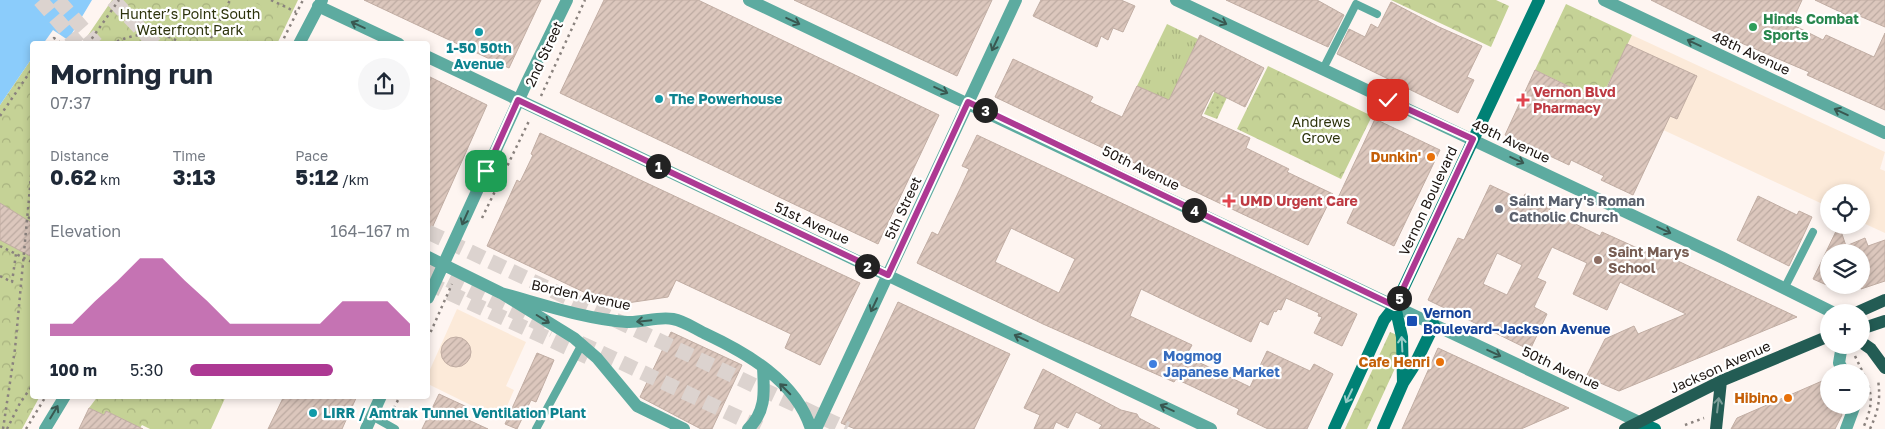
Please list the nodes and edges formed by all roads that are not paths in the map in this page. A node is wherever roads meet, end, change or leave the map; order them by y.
1 (567, 0) edge
2 (749, 0) edge
3 (1016, 0) edge
4 (1176, 0) edge
5 (1538, 0) edge
6 (1604, 0) edge
7 (320, 3) edge
8 (1378, 14) dead end
9 (301, 41) edge
10 (393, 41) edge
11 (430, 58) edge
12 (1324, 69) junction
13 (518, 100) junction
14 (968, 102) junction
15 (1885, 133) edge
16 (1473, 139) junction
17 (1813, 232) dead end
18 (430, 258) edge
19 (443, 265) junction
20 (888, 275) junction
21 (1785, 287) junction
22 (502, 293) junction
23 (430, 294) edge
24 (1885, 300) edge
25 (1395, 306) junction
26 (1820, 306) edge
27 (1870, 307) edge
28 (1885, 321) edge
29 (1434, 325) junction
30 (1870, 326) edge
31 (1820, 340) edge
32 (582, 344) junction
33 (1870, 348) edge
34 (763, 367) junction
35 (1881, 374) edge
36 (1721, 381) junction
37 (1403, 383) junction
38 (62, 399) edge
39 (380, 399) edge
40 (1852, 414) edge
41 (372, 416) junction
42 (1640, 423) junction
43 (45, 429) edge
44 (366, 429) edge
45 (395, 429) edge
46 (536, 429) edge
47 (684, 429) edge
48 (748, 429) edge
49 (811, 429) edge
50 (816, 429) edge
51 (1211, 429) edge
52 (1334, 429) edge
53 (1383, 429) edge
54 (1625, 429) edge
55 (1655, 429) edge
56 (1716, 429) edge
57 (1846, 429) edge

1 - 13 street, 2nd Street
2 -> 14 street, 50th Avenue
3 -> 14 street, 5th Street
4 -> 12 street, 49th Avenue
5 - 16 main road, Vernon Boulevard
15 -> 6 street, 48th Avenue
7 - 9 street
10 -> 7 street
8 - 12 lane
11 - 13 street, 51st Avenue
12 - 16 street, 49th Avenue
13 -> 19 street, 2nd Street
13 - 20 street, 51st Avenue
14 - 20 street, 5th Street
14 - 25 street, 50th Avenue
16 -> 21 street, 49th Avenue
16 - 25 main road, Vernon Boulevard
17 - 21 lane
18 - 19 street, Borden Avenue
19 - 22 street, Borden Avenue
19 - 23 street, 2nd Street
20 -> 50 street, 5th Street
51 -> 20 street, 51st Avenue
21 - 26 street, 49th Avenue
22 -> 32 street, Borden Avenue
34 -> 22 street, Borden Avenue
24 - 27 main road
25 - 29 street, 50th Avenue
37 -> 25 main road
25 -> 52 main road, Vernon Boulevard
28 - 30 main road
29 - 37 main road
29 -> 42 street, 50th Avenue
31 - 36 main road, Jackson Avenue
32 - 46 lane
32 - 47 street, Borden Avenue
33 - 35 main road
34 - 48 street
49 -> 34 street, Borden Avenue
36 - 42 main road, Jackson Avenue
56 -> 36 main road
37 - 53 main road
43 -> 38 street
39 - 41 street
40 - 57 street
41 - 44 street
41 - 45 lane
42 - 54 main road, Jackson Avenue
42 - 55 main road, 50th Avenue

